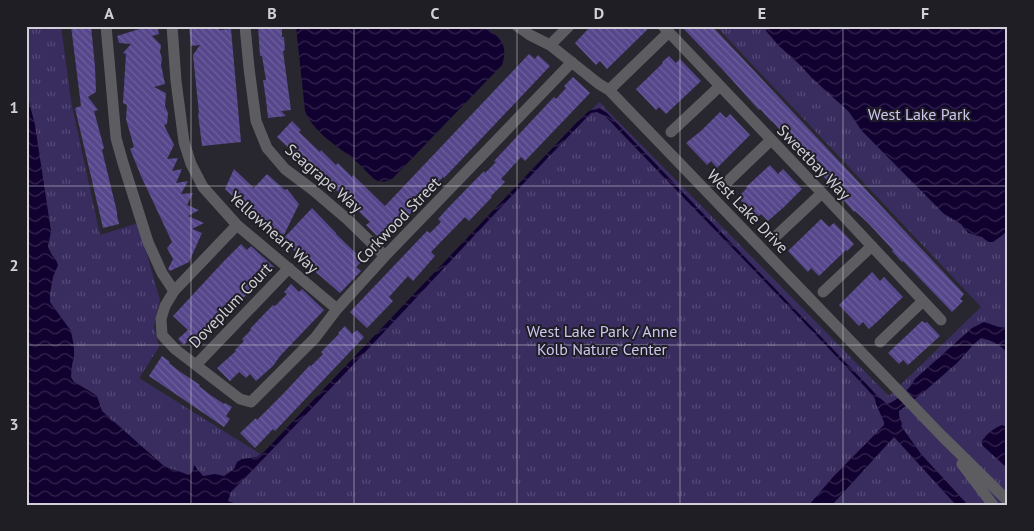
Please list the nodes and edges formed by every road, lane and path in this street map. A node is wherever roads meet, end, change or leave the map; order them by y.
1 (106, 26) edge
2 (172, 26) edge
3 (245, 26) edge
4 (517, 26) edge
5 (569, 26) edge
6 (666, 29) edge
7 (550, 45) junction
8 (572, 62) junction
9 (720, 86) junction
10 (609, 90) junction
11 (671, 132) dead end
12 (771, 140) junction
13 (723, 186) dead end
14 (822, 193) junction
15 (237, 225) junction
16 (774, 238) dead end
17 (872, 246) junction
18 (385, 256) junction
19 (288, 268) junction
20 (174, 291) junction
21 (823, 292) dead end
22 (922, 301) junction
23 (337, 309) junction
24 (941, 320) dead end
25 (880, 342) dead end
26 (196, 365) junction
27 (942, 436) junction
28 (1008, 501) edge
29 (993, 505) edge

1 - 20 street
2 - 15 street, Yellowheart Way
3 - 18 street, Seagrape Way
4 - 7 street, West Lake Drive
5 - 7 street
6 - 9 street, Sweetbay Way
6 - 10 street
7 - 8 street, West Lake Drive
8 - 10 street, West Lake Drive
8 - 18 street, Corkwood Street
9 - 11 street
9 - 12 street, Sweetbay Way
10 - 27 street, West Lake Drive
12 - 13 street
12 - 14 street, Sweetbay Way
14 - 16 street
14 - 17 street, Sweetbay Way
15 - 19 street, Yellowheart Way
15 - 20 street
17 - 21 street
17 - 22 street, Sweetbay Way
18 - 23 street, Corkwood Street
19 - 23 street, Yellowheart Way
19 - 26 street, Doveplum Court
20 - 26 street
22 - 24 street, Sweetbay Way
22 - 25 street
23 - 26 street, Corkwood Street
27 - 28 street, West Lake Drive
27 - 29 street, West Lake Drive

